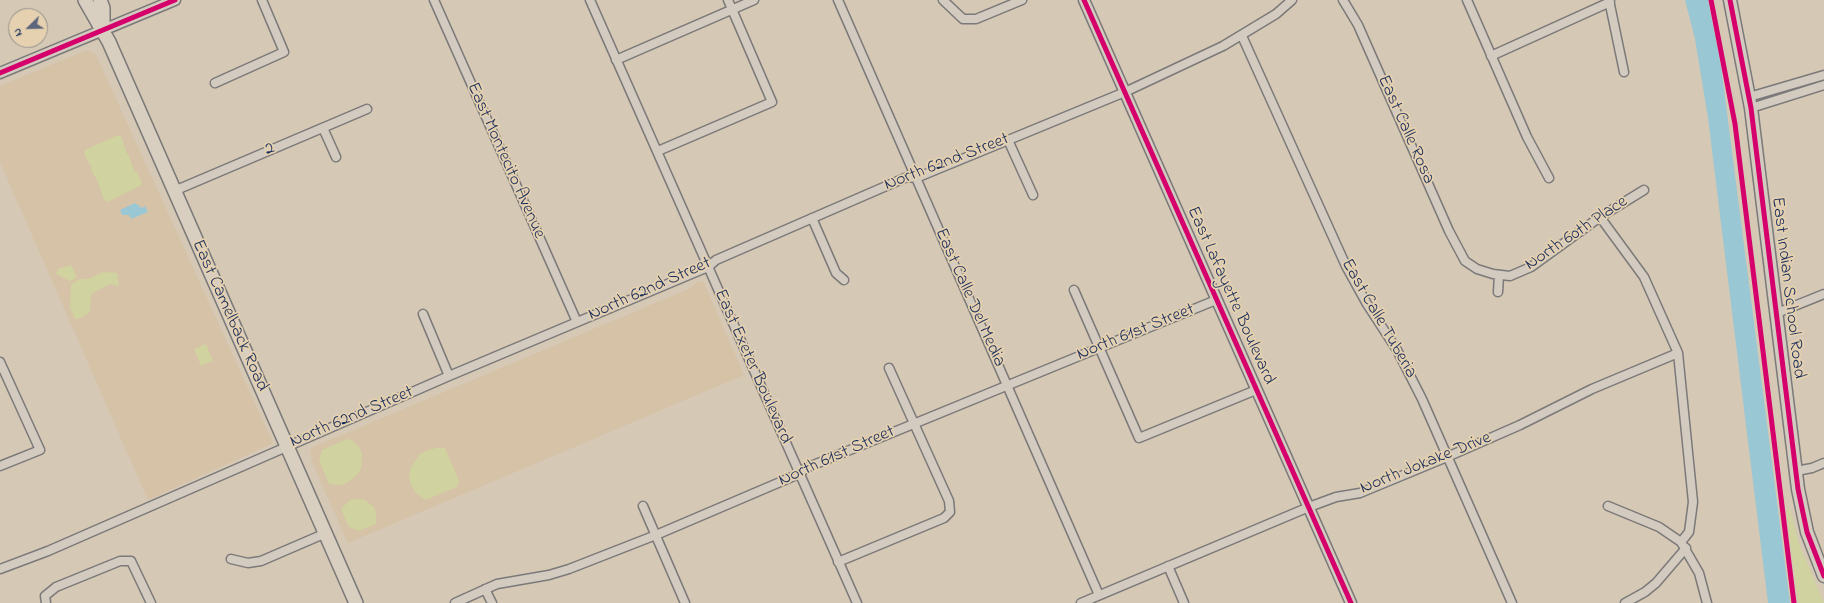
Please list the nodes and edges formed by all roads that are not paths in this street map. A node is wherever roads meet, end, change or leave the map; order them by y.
1 (85, 0) edge
2 (100, 0) edge
3 (175, 0) edge
4 (262, 0) edge
5 (434, 0) edge
6 (590, 0) edge
7 (728, 0) edge
8 (754, 0) edge
9 (838, 0) edge
10 (943, 0) edge
11 (1022, 0) edge
12 (1084, 0) edge
13 (1292, 0) edge
14 (1343, 0) edge
15 (1467, 0) edge
16 (1730, 0) edge
17 (1609, 1) edge
18 (732, 10) junction
19 (103, 29) junction
20 (1242, 36) junction
21 (1491, 56) junction
22 (616, 60) junction
23 (1624, 72) dead end
24 (0, 73) edge
25 (1824, 75) edge
26 (215, 83) dead end
27 (1824, 85) edge
28 (1124, 92) junction
29 (1750, 102) junction
30 (366, 110) dead end
31 (323, 128) junction
32 (1008, 140) junction
33 (658, 151) junction
34 (336, 157) dead end
35 (916, 178) junction
36 (1549, 178) dead end
37 (1644, 190) dead end
38 (174, 191) junction
39 (1033, 195) dead end
40 (1600, 217) junction
41 (812, 218) junction
42 (1465, 261) joint
43 (708, 267) junction
44 (1499, 275) junction
45 (844, 280) dead end
46 (1074, 290) dead end
47 (1498, 292) dead end
48 (1824, 294) edge
49 (1216, 300) junction
50 (1777, 313) junction
51 (423, 314) dead end
52 (577, 322) junction
53 (1100, 348) junction
54 (1678, 353) junction
55 (0, 362) edge
56 (889, 368) dead end
57 (449, 376) junction
58 (1008, 385) junction
59 (1256, 390) junction
60 (914, 423) junction
61 (286, 446) junction
62 (1447, 457) junction
63 (1824, 463) edge
64 (0, 466) edge
65 (1796, 471) junction
66 (799, 474) junction
67 (643, 506) dead end
68 (1608, 506) dead end
69 (1310, 507) junction
70 (326, 534) junction
71 (656, 535) junction
72 (1683, 545) junction
73 (231, 559) dead end
74 (838, 562) junction
75 (1821, 564) edge
76 (1168, 566) junction
77 (0, 569) edge
78 (1824, 576) edge
79 (485, 589) junction
80 (1099, 595) junction
81 (46, 603) edge
82 (151, 603) edge
83 (356, 603) edge
84 (455, 603) edge
85 (492, 603) edge
86 (685, 603) edge
87 (856, 603) edge
88 (1081, 603) edge
89 (1184, 603) edge
90 (1351, 603) edge
91 (1512, 603) edge
92 (1625, 603) edge
93 (1707, 603) edge

1 - 19 main road, East Camelback Road
2 - 19 main road, East Camelback Road
3 - 19 street
4 - 26 street
5 - 52 street, East Montecito Avenue
6 - 22 street, East Exeter Boulevard
7 - 18 street
8 - 18 street
9 - 35 street, East Calle Del Media
10 - 11 street
12 - 28 street, East Lafayette Boulevard
13 - 20 street, North 62nd Street
14 - 42 street, East Calle Rosa
15 - 21 street
16 - 29 main road, East Indian School Road
17 - 21 street
17 - 23 street
18 - 22 street
18 - 33 street
19 - 24 street
19 - 38 main road, East Camelback Road
20 - 28 street, North 62nd Street
20 - 62 street, East Calle Tuberia
21 - 36 street
22 - 33 street, East Exeter Boulevard
25 - 29 street
27 - 29 street
28 - 32 street, North 62nd Street
28 - 49 street, East Lafayette Boulevard
29 - 50 main road, East Indian School Road
30 - 31 street, 2
31 - 34 street
31 - 38 street, 2
32 - 35 street, North 62nd Street
32 - 39 street
33 - 43 street, East Exeter Boulevard
35 - 41 street, North 62nd Street
35 - 58 street, East Calle Del Media
37 - 40 street, North 60th Place
38 - 61 main road, East Camelback Road
40 - 44 street, North 60th Place
40 - 54 street
41 - 43 street, North 62nd Street
41 - 45 street
42 - 44 street, North 60th Place
43 - 52 street, North 62nd Street
43 - 66 street, East Exeter Boulevard
44 - 47 street
46 - 53 street
48 - 50 street
49 - 53 street, North 61st Street
49 - 59 street, East Lafayette Boulevard
50 - 65 main road, East Indian School Road
51 - 57 street
52 - 57 street, North 62nd Street
53 - 58 street, North 61st Street
53 - 59 street
54 - 62 street, North Jokake Drive
54 - 72 street
55 - 64 street
56 - 60 street
57 - 61 street, North 62nd Street
58 - 60 street, North 61st Street
58 - 80 street, East Calle Del Media
59 - 69 street, East Lafayette Boulevard
60 - 66 street, North 61st Street
60 - 74 street
61 - 70 main road, East Camelback Road
61 - 77 street, North 62nd Street
62 - 69 street, North Jokake Drive
62 - 91 street, East Calle Tuberia
63 - 65 street
65 - 75 main road, East Indian School Road
66 - 71 street, North 61st Street
66 - 74 street, East Exeter Boulevard
67 - 71 street
68 - 72 street
69 - 76 street, North Jokake Drive
69 - 90 street, East Lafayette Boulevard
70 - 73 street
70 - 83 main road, East Camelback Road
71 - 79 street, North 61st Street
71 - 86 street
72 - 92 street
72 - 93 street
74 - 87 street, East Exeter Boulevard
75 - 78 main road, East Indian School Road
76 - 80 street, North Jokake Drive
76 - 89 street
79 - 84 street, North 61st Street
79 - 85 street
80 - 88 street, North Jokake Drive
81 - 82 street

